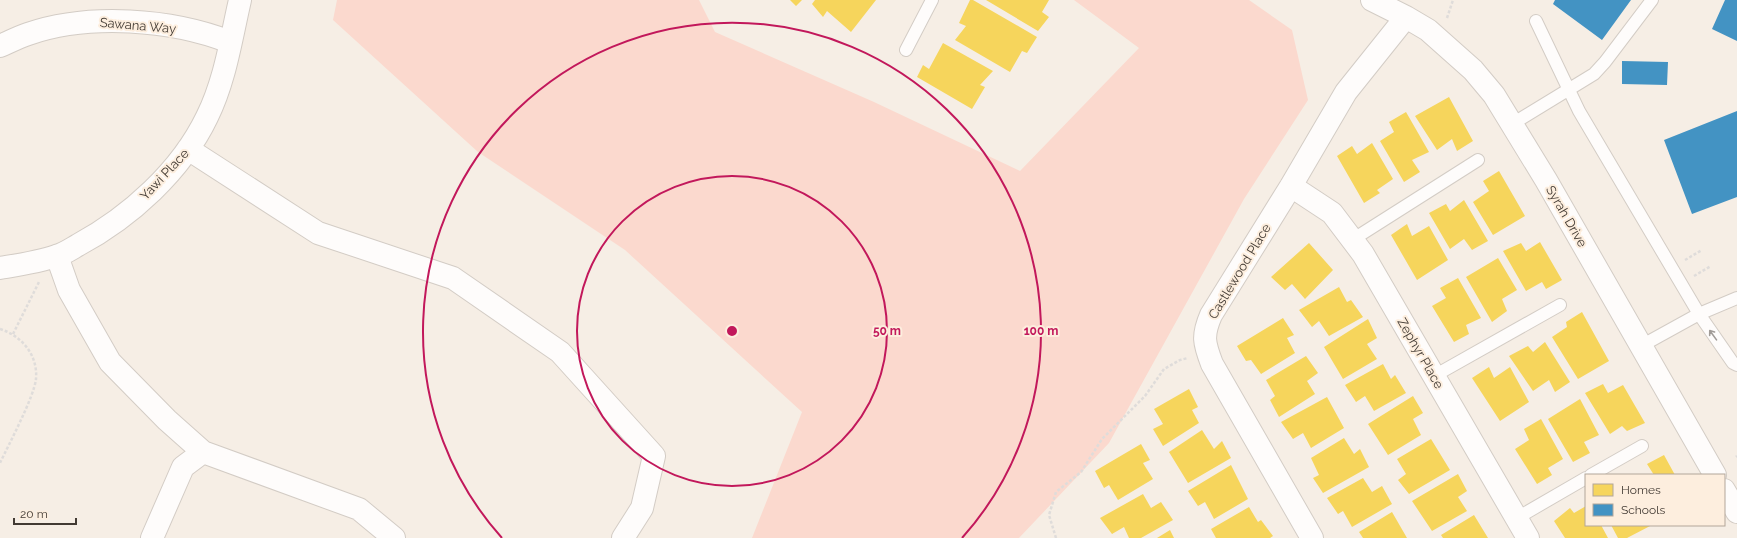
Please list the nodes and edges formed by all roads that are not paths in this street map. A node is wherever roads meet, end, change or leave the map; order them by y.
1 (240, 0) edge
2 (932, 0) edge
3 (1372, 0) edge
4 (1652, 0) edge
5 (1406, 17) junction
6 (1536, 21) dead end
7 (230, 42) junction
8 (0, 46) edge
9 (906, 50) dead end
10 (1568, 91) junction
11 (1512, 124) junction
12 (188, 149) junction
13 (1478, 160) dead end
14 (1291, 186) junction
15 (1352, 240) junction
16 (57, 256) junction
17 (0, 268) edge
18 (1737, 298) edge
19 (1560, 305) dead end
20 (1699, 314) junction
21 (1642, 346) junction
22 (1737, 365) edge
23 (1434, 376) junction
24 (1642, 446) dead end
25 (203, 452) junction
26 (1593, 474) edge
27 (1714, 474) edge
28 (1585, 479) edge
29 (1725, 492) edge
30 (1737, 512) edge
31 (1517, 518) junction
32 (152, 538) edge
33 (394, 538) edge
34 (624, 538) edge
35 (1312, 538) edge
36 (1528, 538) edge

1 - 7 street, Yawi Place
2 - 9 lane
3 - 5 street, Syrah Drive
4 - 10 lane
5 - 11 street, Syrah Drive
5 - 14 street, Castlewood Place
6 - 10 lane
7 - 8 street, Sawana Way
7 - 12 street, Yawi Place
10 - 11 lane
10 - 20 lane
11 - 21 street, Syrah Drive
12 - 16 street, Yawi Place
12 - 34 street
13 - 15 lane
14 - 15 street, Zephyr Place
14 - 35 street, Castlewood Place
15 - 23 street, Zephyr Place
16 - 17 street, Yawi Place
16 - 25 street
18 - 20 lane
19 - 23 lane
20 - 21 lane
22 -> 20 lane
21 - 27 street, Syrah Drive
23 - 31 street, Zephyr Place
24 - 26 lane
25 - 32 street
25 - 33 street
28 - 31 lane
29 - 30 street
31 - 36 street, Zephyr Place

